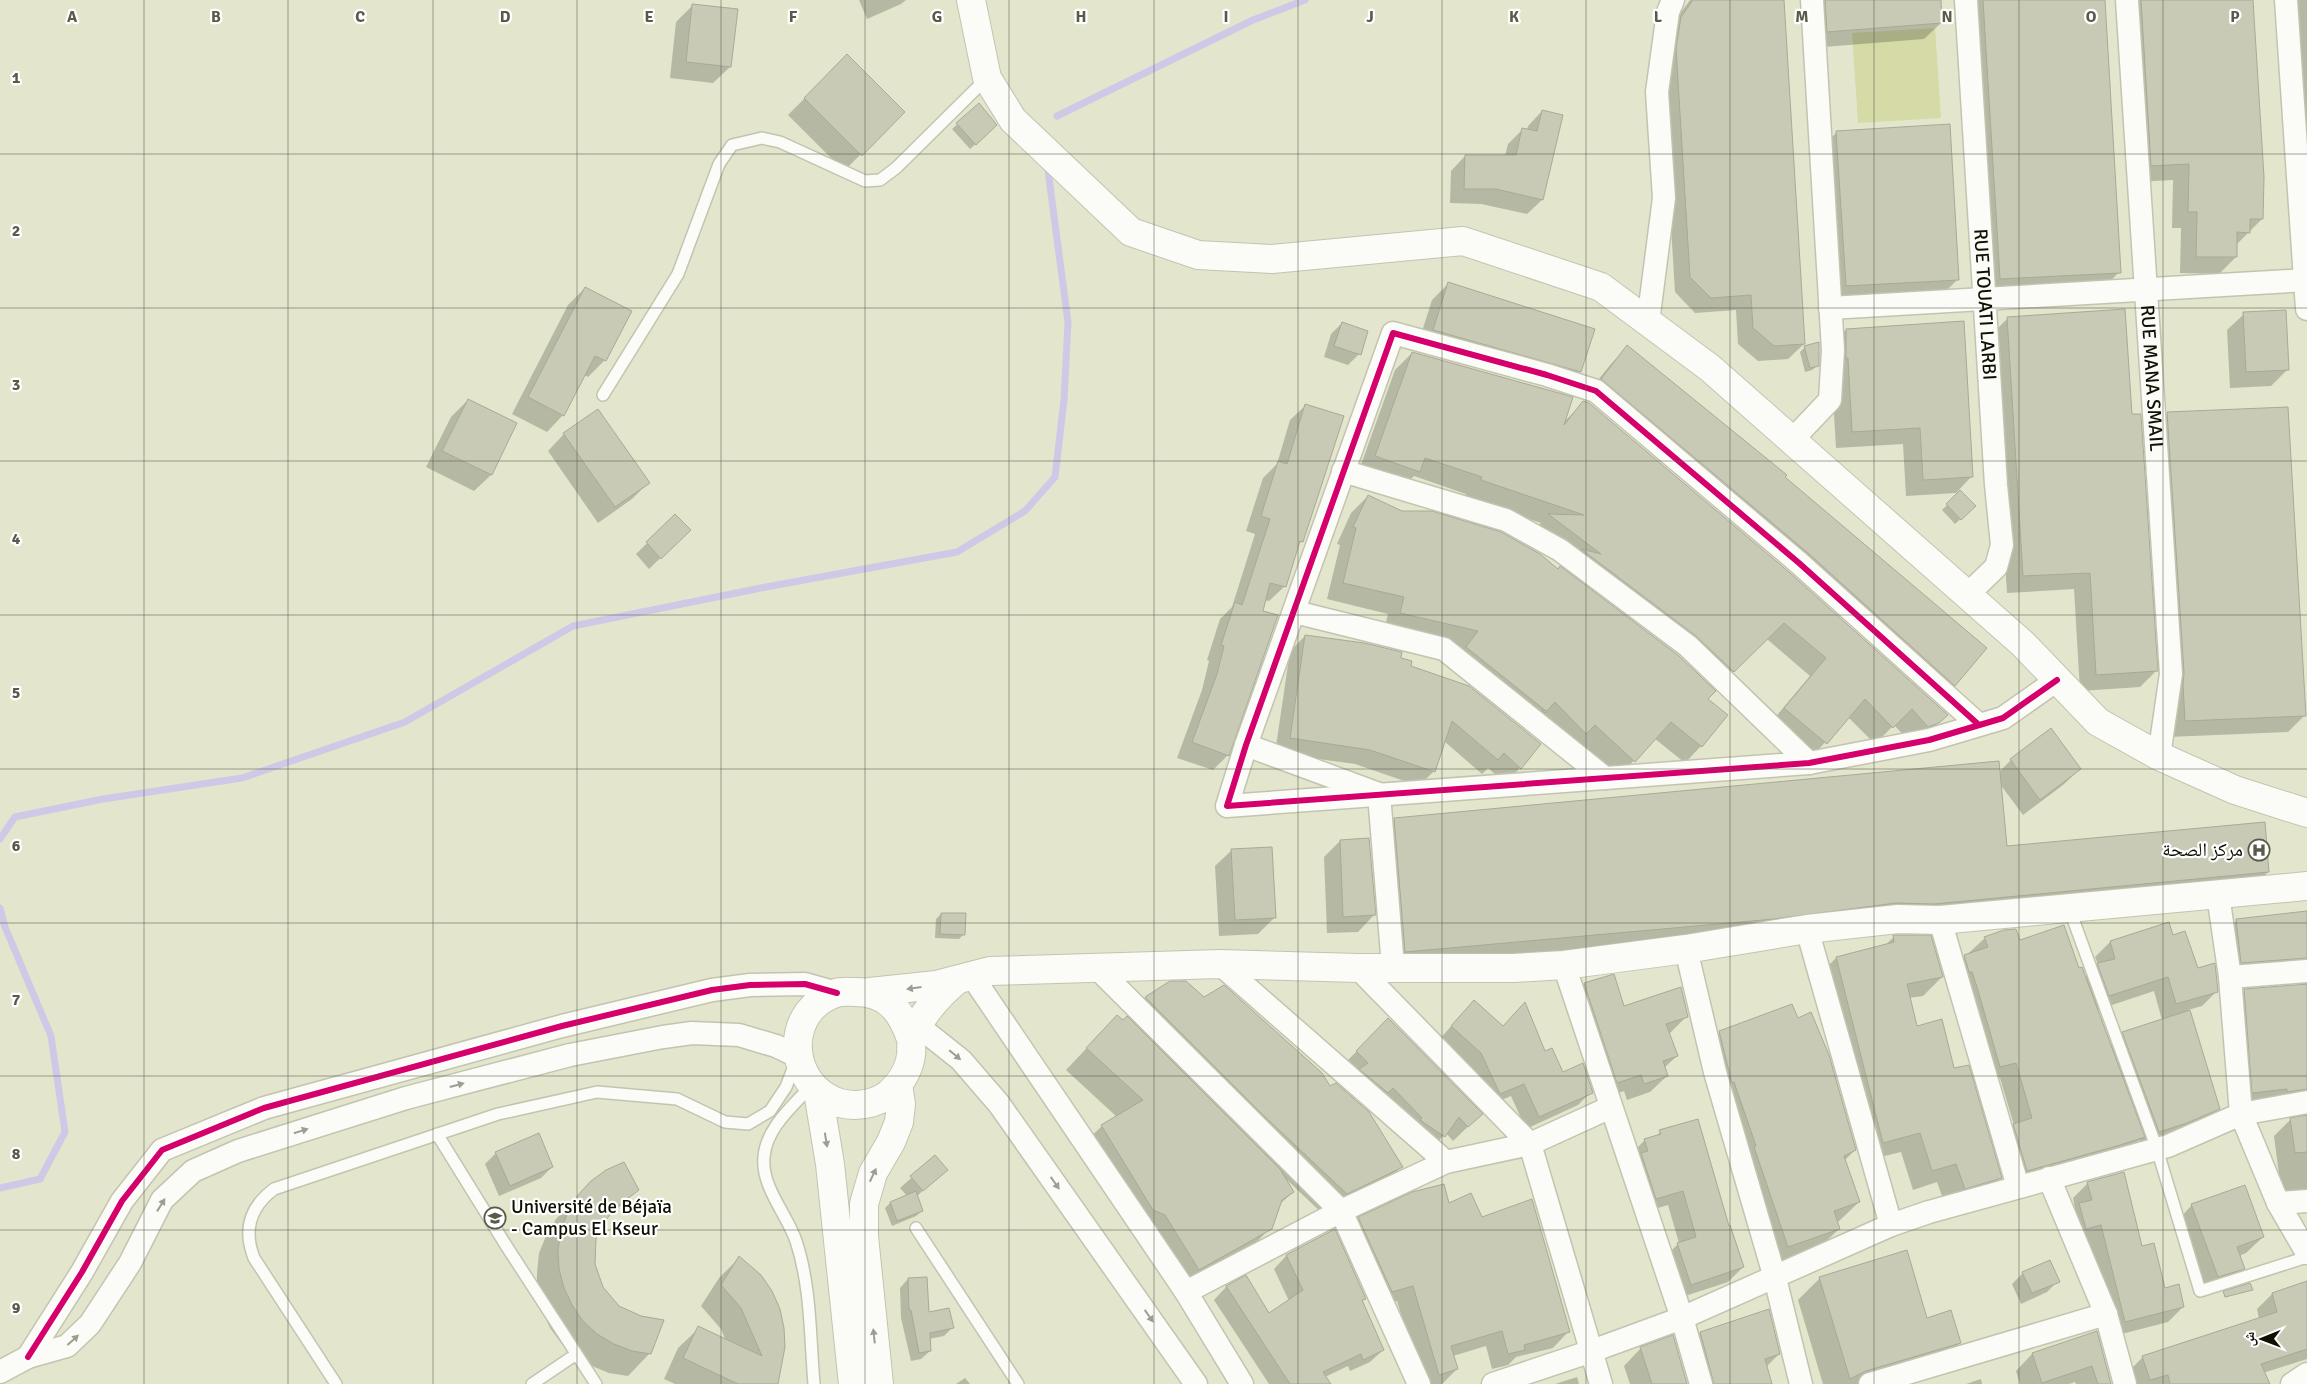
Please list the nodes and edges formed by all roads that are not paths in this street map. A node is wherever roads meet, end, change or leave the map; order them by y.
1 (970, 0) edge
2 (1673, 0) edge
3 (1812, 0) edge
4 (1966, 0) edge
5 (2127, 0) edge
6 (2286, 0) edge
7 (987, 78) junction
8 (2306, 281) edge
9 (2147, 290) junction
10 (1984, 299) junction
11 (1830, 308) junction
12 (2307, 309) edge
13 (1648, 322) junction
14 (603, 395) dead end
15 (1792, 440) junction
16 (1343, 471) junction
17 (1967, 595) junction
18 (1295, 612) junction
19 (2057, 680) junction
20 (1979, 725) junction
21 (1246, 745) junction
22 (2158, 756) junction
23 (1808, 763) junction
24 (1605, 778) junction
25 (1379, 794) junction
26 (2307, 814) edge
27 (2307, 886) edge
28 (2218, 895) junction
29 (2068, 907) junction
30 (1940, 920) junction
31 (1807, 928) junction
32 (1686, 949) junction
33 (1220, 964) junction
34 (1564, 964) junction
35 (1096, 967) junction
36 (1393, 967) junction
37 (1358, 968) junction
38 (2307, 970) edge
39 (2230, 977) junction
40 (964, 978) junction
41 (870, 992) junction
42 (837, 993) junction
43 (914, 1032) junction
44 (798, 1056) junction
45 (898, 1085) junction
46 (815, 1089) junction
47 (2307, 1102) edge
48 (1611, 1107) junction
49 (2241, 1114) junction
50 (437, 1134) junction
51 (1530, 1144) junction
52 (2157, 1149) junction
53 (1446, 1162) junction
54 (2049, 1178) junction
55 (2018, 1187) junction
56 (2307, 1202) edge
57 (2278, 1203) junction
58 (1341, 1211) junction
59 (1891, 1225) junction
60 (916, 1228) dead end
61 (2307, 1253) edge
62 (2307, 1257) edge
63 (1775, 1278) junction
64 (1186, 1292) junction
65 (2106, 1314) junction
66 (1682, 1318) junction
67 (1592, 1351) junction
68 (576, 1355) junction
69 (28, 1357) junction
70 (0, 1372) edge
71 (2307, 1374) edge
72 (1501, 1383) edge
73 (336, 1384) edge
74 (532, 1384) edge
75 (596, 1384) edge
76 (814, 1384) edge
77 (852, 1384) edge
78 (879, 1384) edge
79 (1018, 1384) edge
80 (1196, 1384) edge
81 (1242, 1384) edge
82 (1419, 1384) edge
83 (1601, 1384) edge
84 (1701, 1384) edge
85 (1801, 1384) edge
86 (1870, 1384) edge
87 (2124, 1384) edge
88 (2292, 1384) edge

1 - 7 street
2 - 13 street
3 - 11 street
4 - 10 street, RUE TOUATI LARBI
5 - 9 street, RUE MANA SMAIL
6 - 8 street
7 - 13 street
7 - 14 lane
8 - 9 street
8 - 12 street
9 - 10 street
9 - 22 street, RUE MANA SMAIL
10 - 11 street
10 - 17 street, RUE TOUATI LARBI
11 - 15 street
13 - 15 street
15 - 17 street
16 - 18 street
16 - 20 street
16 - 23 street
17 - 19 street
18 - 21 street
18 - 24 street
19 - 20 street
19 - 22 street
20 - 23 street
21 - 25 street
21 - 25 street
22 - 26 street
23 - 24 street
24 - 25 street
25 - 36 street
27 - 28 street
28 - 29 street
28 - 39 street
29 - 30 street
29 - 52 lane
30 - 31 street
30 - 55 street
31 - 32 street
31 - 59 street
32 - 34 street
32 - 63 street
33 - 35 street
33 - 37 street
33 - 53 street
34 - 36 street
34 - 48 street
35 - 40 street
35 - 58 street
36 - 37 street
37 - 51 street
38 - 39 street
39 - 49 street
40 -> 41 street
40 - 43 street
40 - 64 street
41 - 42 street
41 - 43 street
42 - 44 street
42 - 69 street
43 - 45 street
43 -> 80 street
44 - 46 street
44 - 50 lane
69 -> 44 street
45 - 46 street
78 -> 45 street
46 - 76 lane
46 -> 77 street
47 - 49 street
48 - 51 street
48 - 66 street
49 - 52 street
49 - 57 street
50 - 68 lane
50 - 73 lane
51 - 53 street
51 - 67 street
52 - 54 street
52 - 62 lane
53 - 58 street
54 - 55 street
54 - 65 street
55 - 59 street
56 - 57 street
57 - 61 street
58 - 64 street
58 - 82 street
59 - 63 street
60 - 79 lane
63 - 66 street
63 - 85 street
64 - 81 street
65 - 86 street
65 - 87 street
66 - 67 street
66 - 84 street
67 - 72 street
67 - 83 street
68 - 74 lane
68 - 75 lane
69 - 70 street
71 - 88 street

